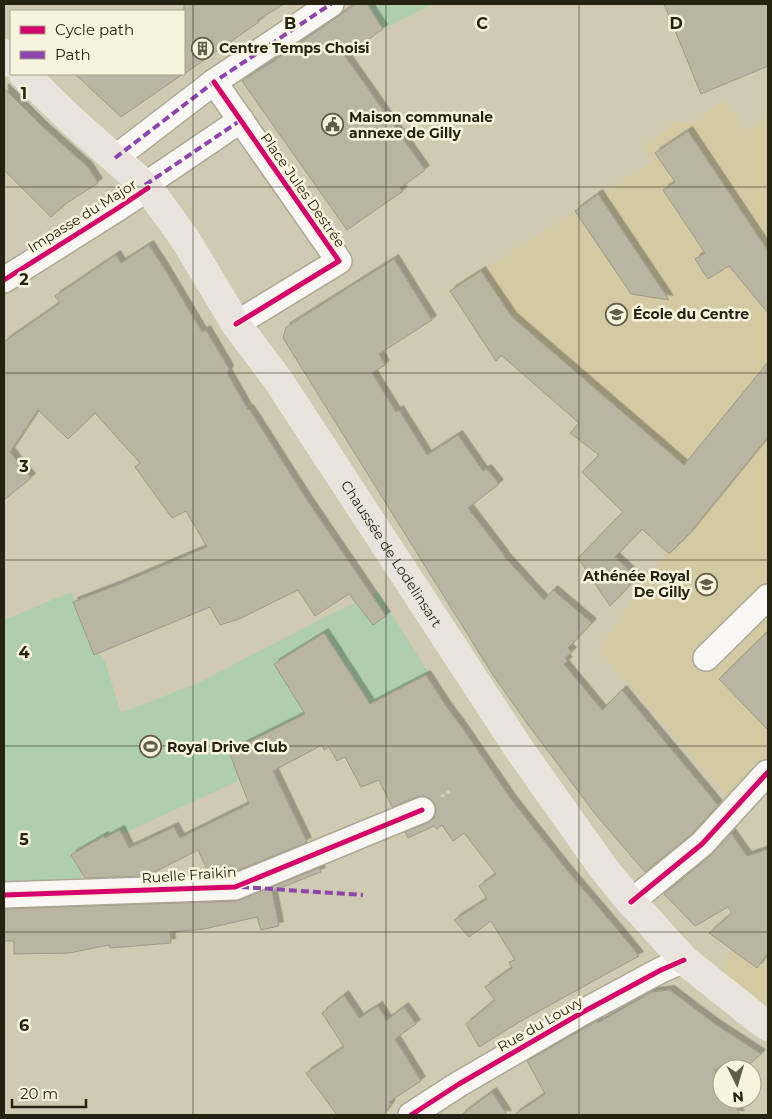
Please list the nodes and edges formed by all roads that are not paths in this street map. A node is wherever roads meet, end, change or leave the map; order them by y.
1 (331, 4) edge
2 (25, 75) edge
3 (214, 82) junction
4 (241, 120) junction
5 (115, 158) junction
6 (146, 186) junction
7 (4, 280) edge
8 (236, 324) junction
9 (768, 597) edge
10 (706, 658) dead end
11 (767, 773) edge
12 (422, 810) dead end
13 (4, 895) edge
14 (631, 902) junction
15 (684, 960) junction
16 (765, 1018) edge
17 (411, 1115) edge

1 - 3 street
2 - 5 main road, Chaussée de Lodelinsart
3 - 4 street, Place Jules Destrée
3 - 5 street
4 - 6 street
4 - 8 street, Place Jules Destrée
5 - 6 main road, Chaussée de Lodelinsart
6 - 7 street, Impasse du Major
6 - 8 main road, Chaussée de Lodelinsart
8 - 14 main road, Chaussée de Lodelinsart
9 - 10 street
11 - 14 street
12 - 13 street, Ruelle Fraikin
14 - 15 main road, Chaussée de Lodelinsart
15 - 16 main road, Chaussée de Lodelinsart
15 - 17 street, Rue du Louvy

